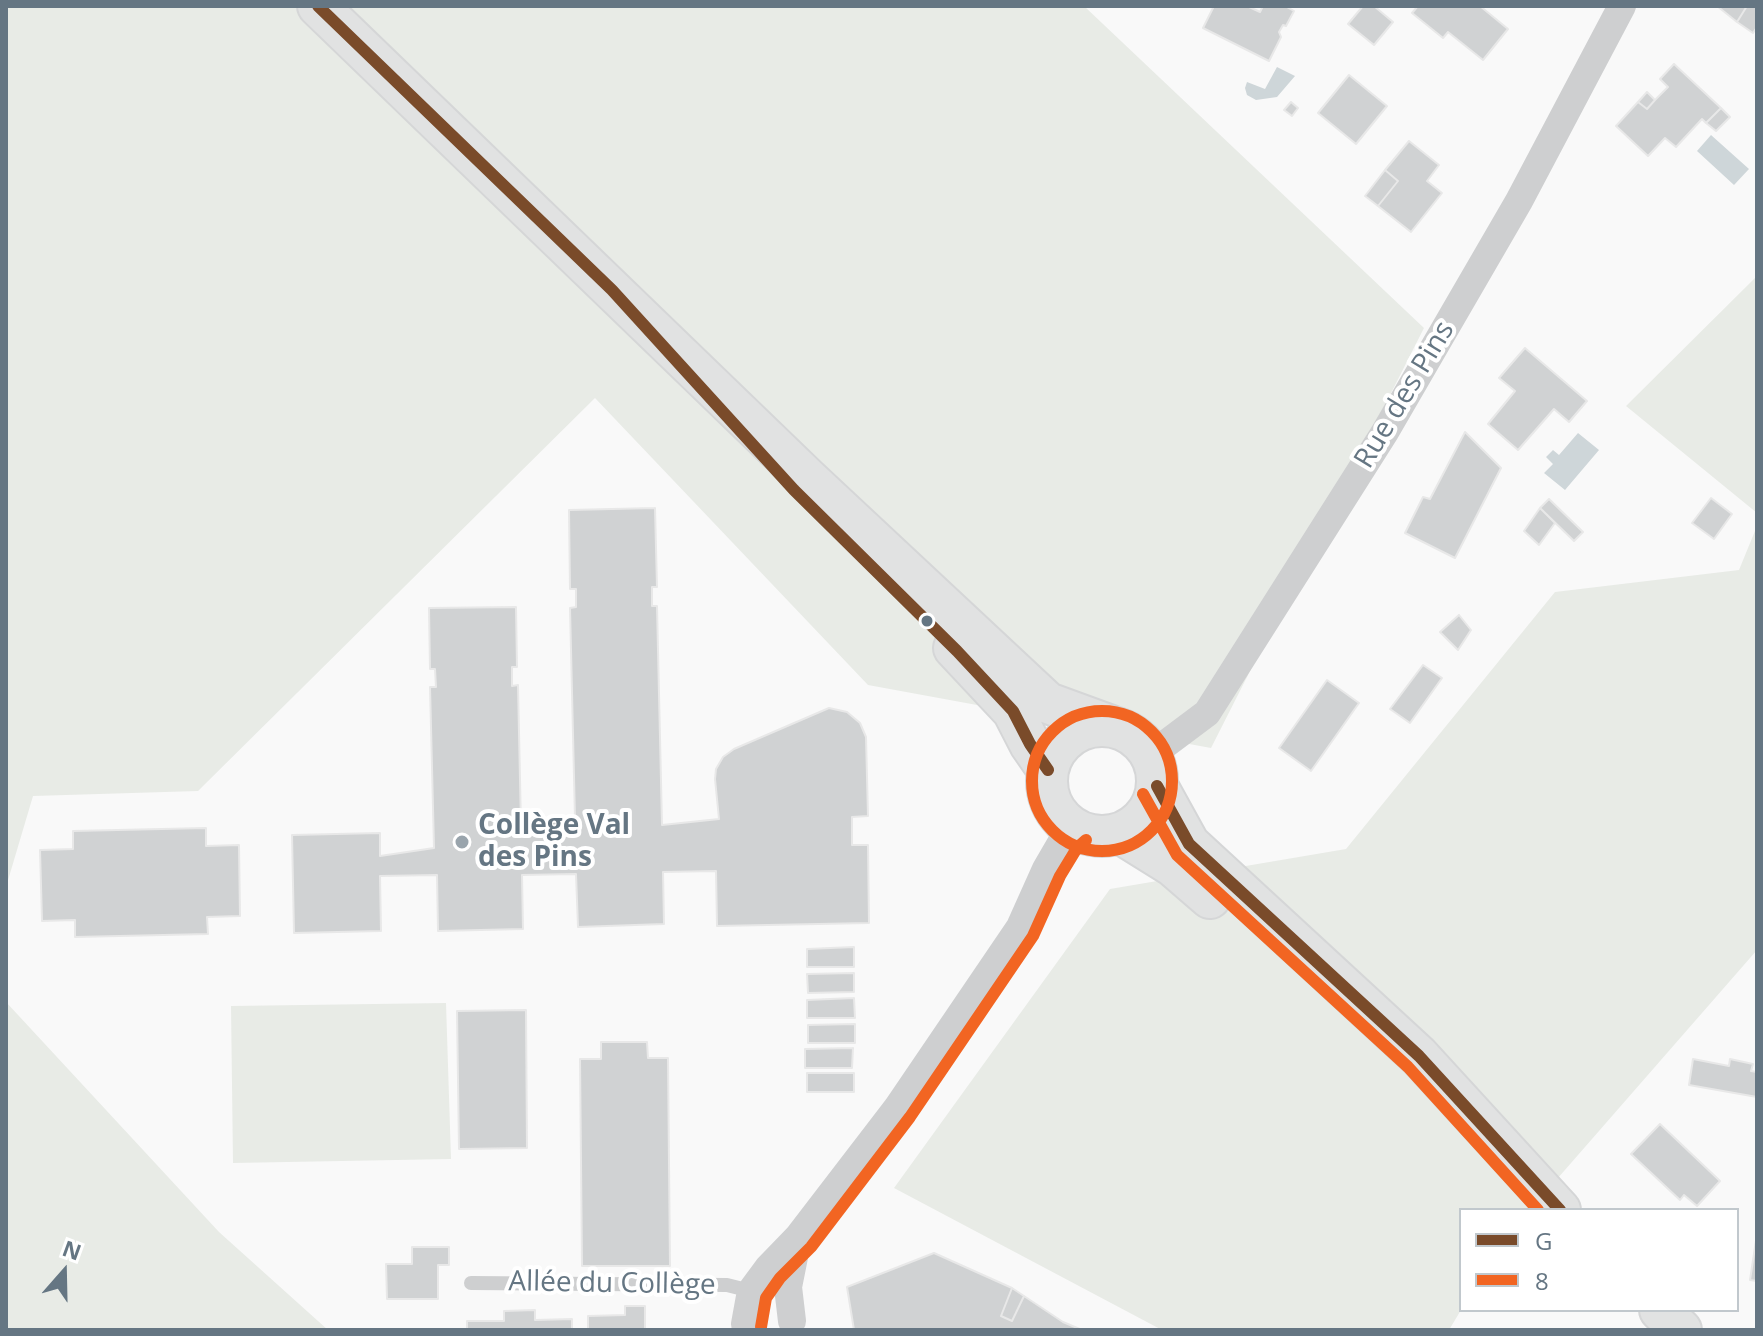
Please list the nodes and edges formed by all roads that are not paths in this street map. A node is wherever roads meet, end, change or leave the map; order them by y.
1 (318, 6) edge
2 (1622, 6) edge
3 (612, 290) junction
4 (1111, 726) junction
5 (1048, 770) junction
6 (1154, 770) junction
7 (1075, 828) junction
8 (1120, 833) junction
9 (1555, 1208) edge
10 (1555, 1208) edge
11 (798, 1237) junction
12 (471, 1283) dead end
13 (751, 1291) junction
14 (1662, 1312) edge
15 (798, 1326) edge
16 (742, 1327) edge
17 (1681, 1330) edge

1 - 3 main road
2 - 6 street, Rue des Pins
3 - 4 main road
3 - 5 main road
4 - 5 main road
4 - 6 main road
5 - 7 main road
6 - 8 main road
6 - 9 main road
7 - 8 main road
7 - 11 street
8 - 10 main road
11 - 13 street
11 - 15 street
12 - 13 lane, Allée du Collège
13 - 16 street
14 - 17 main road
15 - 16 street, Allée du Collège

